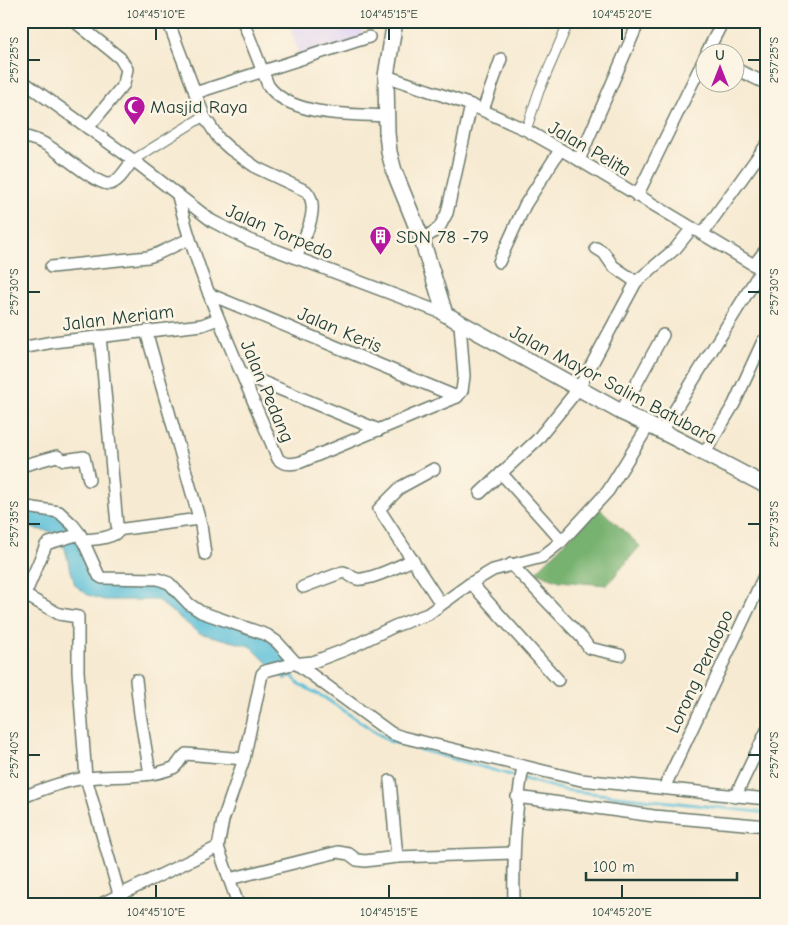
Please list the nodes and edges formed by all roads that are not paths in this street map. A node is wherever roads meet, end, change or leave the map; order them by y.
1 (74, 21) edge
2 (168, 21) edge
3 (243, 21) edge
4 (395, 21) edge
5 (569, 21) edge
6 (639, 21) edge
7 (723, 21) edge
8 (369, 37) dead end
9 (712, 42) edge
10 (501, 59) dead end
11 (263, 71) junction
12 (746, 74) edge
13 (696, 75) edge
14 (386, 76) junction
15 (21, 80) edge
16 (767, 84) edge
17 (195, 93) junction
18 (471, 106) junction
19 (482, 110) junction
20 (204, 116) junction
21 (387, 116) junction
22 (88, 128) junction
23 (526, 130) junction
24 (21, 136) edge
25 (767, 144) edge
26 (560, 150) junction
27 (133, 160) junction
28 (579, 160) junction
29 (178, 196) junction
30 (637, 196) junction
31 (692, 228) junction
32 (702, 234) junction
33 (189, 239) junction
34 (422, 240) junction
35 (596, 248) dead end
36 (767, 248) edge
37 (296, 258) junction
38 (500, 262) dead end
39 (51, 267) dead end
40 (761, 268) edge
41 (636, 282) junction
42 (209, 294) junction
43 (445, 314) junction
44 (218, 319) junction
45 (460, 324) junction
46 (146, 330) junction
47 (663, 335) dead end
48 (100, 336) junction
49 (762, 341) dead end
50 (21, 348) edge
51 (243, 374) junction
52 (578, 388) junction
53 (457, 397) junction
54 (620, 412) junction
55 (656, 428) junction
56 (379, 430) junction
57 (704, 454) junction
58 (21, 466) edge
59 (434, 469) dead end
60 (501, 473) junction
61 (89, 480) dead end
62 (767, 486) edge
63 (480, 493) dead end
64 (21, 506) edge
65 (199, 519) junction
66 (122, 529) junction
67 (80, 536) junction
68 (562, 541) junction
69 (205, 554) dead end
70 (413, 560) junction
71 (511, 564) junction
72 (767, 570) edge
73 (471, 583) junction
74 (303, 587) dead end
75 (23, 600) edge
76 (441, 604) junction
77 (620, 655) dead end
78 (295, 664) junction
79 (136, 680) dead end
80 (558, 680) dead end
81 (767, 730) edge
82 (244, 759) junction
83 (523, 768) junction
84 (150, 774) junction
85 (86, 778) junction
86 (390, 782) dead end
87 (664, 788) junction
88 (518, 794) junction
89 (735, 797) junction
90 (21, 798) edge
91 (767, 799) edge
92 (767, 826) edge
93 (218, 847) junction
94 (513, 853) junction
95 (397, 857) junction
96 (229, 879) junction
97 (119, 894) junction
98 (101, 904) edge
99 (238, 904) edge
100 (514, 904) edge

1 - 22 street
2 - 17 street
3 - 11 street
4 - 14 street
5 - 23 street
6 - 28 street
7 - 9 street
8 - 11 street
10 - 19 street
11 - 17 street
11 - 21 street
12 - 16 street
13 - 30 street
14 - 18 street, Jalan Pelita
14 - 21 street
15 - 22 street, Jalan Torpedo
17 - 20 street
18 - 19 street, Jalan Pelita
18 - 34 street
19 - 23 street, Jalan Pelita
20 - 27 street
20 - 37 street
21 - 34 street
22 - 27 street, Jalan Torpedo
23 - 26 street, Jalan Pelita
24 - 27 street
25 - 32 street
26 - 28 street, Jalan Pelita
26 - 38 street
27 - 29 street, Jalan Torpedo
28 - 30 street, Jalan Pelita
29 - 33 street, Jalan Pedang
29 - 37 street, Jalan Torpedo
30 - 31 street, Jalan Pelita
31 - 32 street, Jalan Pelita
31 - 41 street
32 - 40 street, Jalan Pelita
33 - 39 street
33 - 42 street, Jalan Pedang
34 - 43 street
35 - 41 street
36 - 40 street
37 - 43 street, Jalan Torpedo
40 - 55 street
41 - 52 street
42 - 44 street, Jalan Pedang
42 - 53 street, Jalan Keris
43 - 45 street, Jalan Mayor Salim Batubara
44 - 46 street, Jalan Meriam
44 - 51 street, Jalan Pedang
45 - 52 street, Jalan Mayor Salim Batubara
45 - 53 street
46 - 48 street, Jalan Meriam
46 - 65 street
47 - 54 street
48 - 50 street, Jalan Meriam
48 - 66 street
49 - 57 street
51 - 56 street
51 - 56 street, Jalan Pedang
52 - 54 street, Jalan Mayor Salim Batubara
52 - 60 street
53 - 56 street, Jalan Pedang
54 - 55 street, Jalan Mayor Salim Batubara
55 - 57 street, Jalan Mayor Salim Batubara
55 - 68 street
57 - 62 street, Jalan Mayor Salim Batubara
58 - 61 street
59 - 70 street
60 - 63 street
60 - 68 street
64 - 67 street
65 - 66 street
65 - 69 street
66 - 67 street
67 - 75 street
67 - 78 street
68 - 71 street
70 - 74 street
70 - 76 street
71 - 73 street
71 - 77 street
72 - 87 street, Lorong Pendopo
73 - 76 street
73 - 80 street
75 - 85 street
76 - 78 street
78 - 82 street
78 - 83 street
79 - 84 street
81 - 89 street
82 - 84 street
82 - 93 street
83 - 87 street
83 - 88 street
84 - 85 street
85 - 90 street
85 - 97 street
86 - 95 street
87 - 89 street
88 - 92 street
88 - 94 street
89 - 91 street
93 - 96 street
93 - 97 street
94 - 95 street
94 - 100 street
95 - 96 street
96 - 99 street
97 - 98 street

